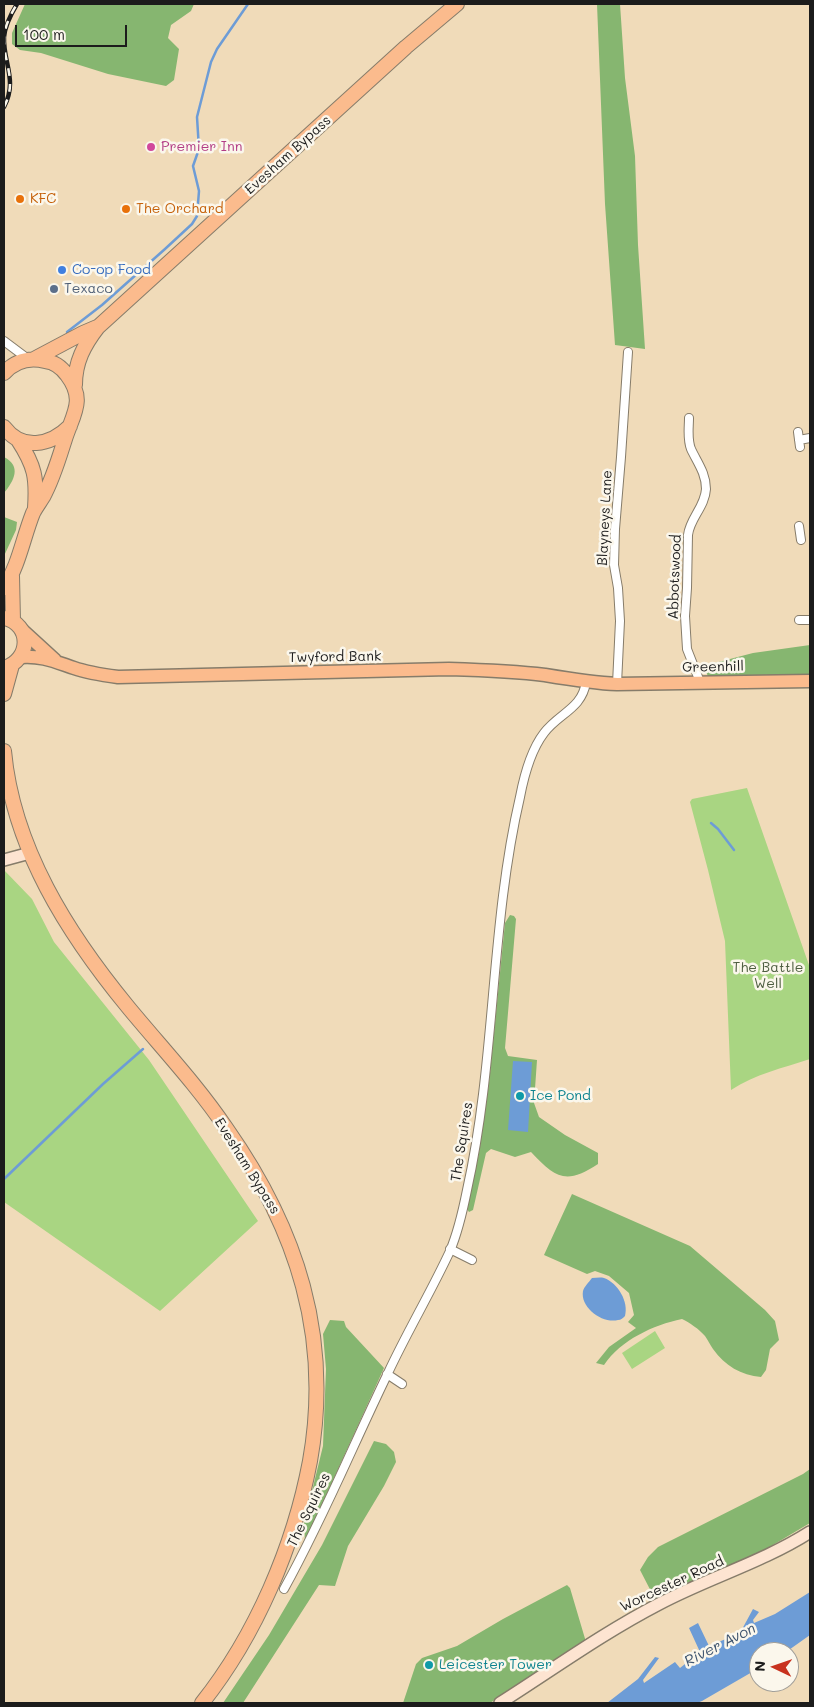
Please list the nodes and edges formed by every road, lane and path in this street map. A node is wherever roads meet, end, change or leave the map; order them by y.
1 (458, 4) edge
2 (114, 313) junction
3 (98, 327) junction
4 (4, 341) edge
5 (628, 352) dead end
6 (32, 359) junction
7 (4, 373) edge
8 (75, 385) junction
9 (689, 418) dead end
10 (71, 425) junction
11 (9, 434) edge
12 (810, 438) edge
13 (799, 439) dead end
14 (63, 448) junction
15 (34, 511) junction
16 (810, 532) edge
17 (800, 533) dead end
18 (12, 575) junction
19 (4, 588) edge
20 (799, 620) dead end
21 (810, 620) edge
22 (12, 623) edge
23 (55, 660) junction
24 (12, 663) edge
25 (810, 681) edge
26 (586, 682) junction
27 (700, 682) junction
28 (617, 684) junction
29 (4, 694) edge
30 (4, 751) edge
31 (30, 854) junction
32 (4, 860) edge
33 (450, 1249) junction
34 (472, 1260) dead end
35 (387, 1374) junction
36 (402, 1384) dead end
37 (810, 1532) edge
38 (284, 1589) dead end
39 (202, 1703) edge
40 (500, 1703) edge

1 - 2 highway, Evesham Bypass
2 - 3 highway, Evesham Bypass
2 - 14 highway
3 - 6 highway, Evesham Bypass
3 - 8 highway, Evesham Bypass
4 - 6 street
5 - 28 street, Blayneys Lane
6 - 7 highway, Evesham Bypass
6 - 8 highway
8 - 10 highway, Evesham Bypass
9 - 27 street, Abbotswood
10 - 11 highway
10 - 14 highway
11 - 15 highway
12 - 13 street
14 - 15 highway
15 - 18 highway
16 - 17 street
18 - 19 highway
18 - 22 highway
20 - 21 street
22 - 23 main road, Twyford Bank
22 - 24 highway
23 - 24 main road, Twyford Bank
23 - 26 main road, Twyford Bank
24 - 29 highway
25 - 27 main road, Greenhill
26 - 28 main road, Twyford Bank
26 - 33 street, The Squires
27 - 28 main road, Greenhill
30 - 31 highway, Evesham Bypass
31 - 32 main road
31 - 39 highway, Evesham Bypass
33 - 34 street
33 - 35 street, The Squires
35 - 36 street
35 - 38 street, The Squires
37 - 40 main road, Worcester Road

